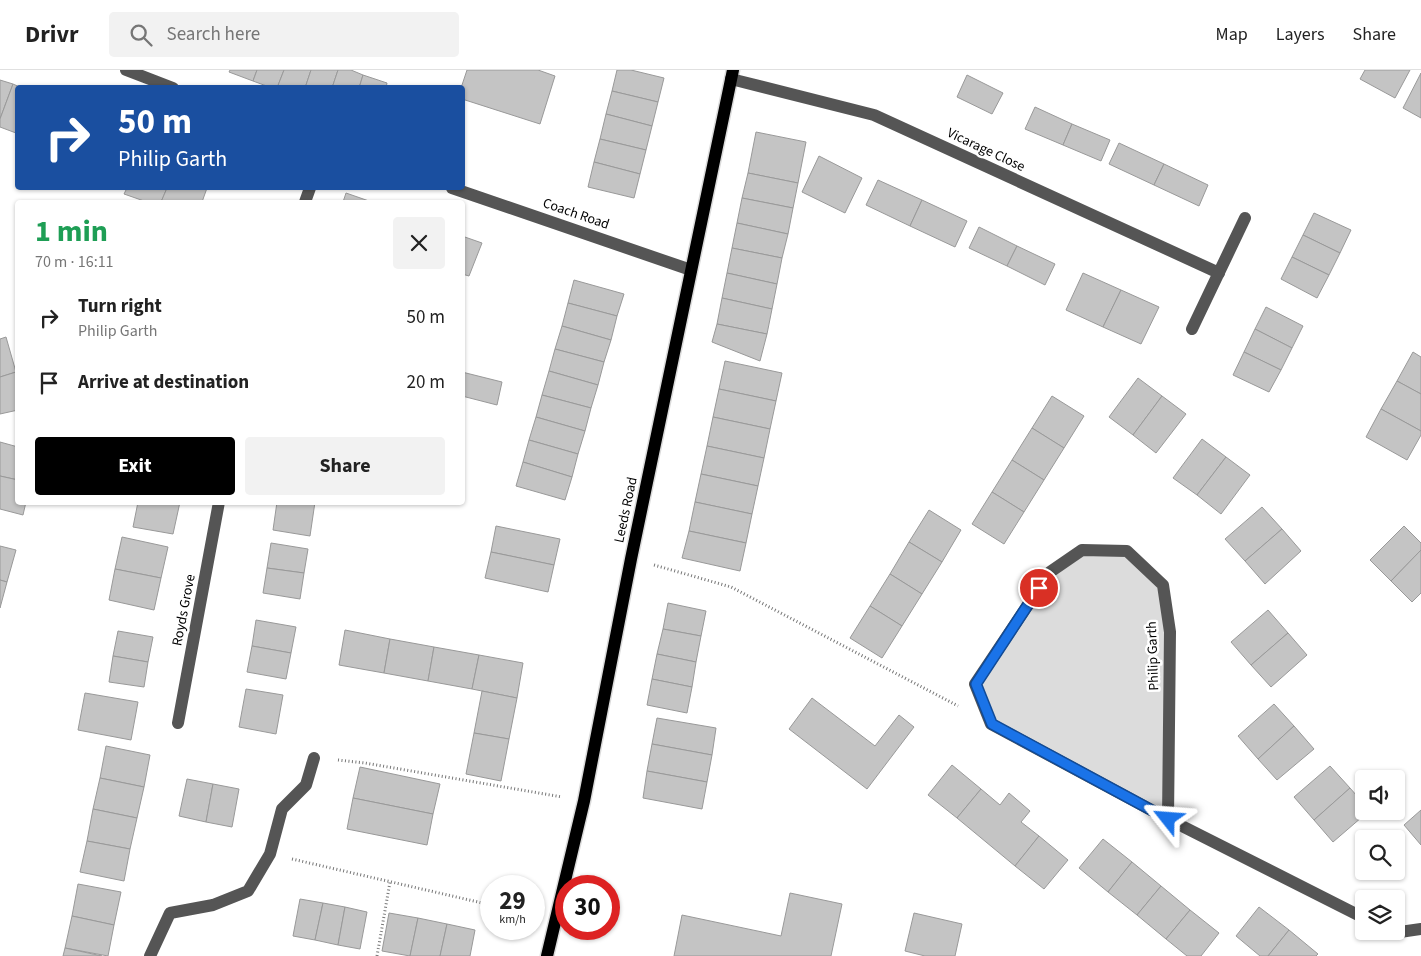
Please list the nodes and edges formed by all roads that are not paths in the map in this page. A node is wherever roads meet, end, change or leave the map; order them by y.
1 (126, 70) edge
2 (732, 75) edge
3 (165, 85) edge
4 (458, 190) edge
5 (1245, 218) dead end
6 (691, 270) junction
7 (1219, 273) junction
8 (1192, 329) dead end
9 (218, 505) edge
10 (178, 723) dead end
11 (314, 758) road end
12 (1168, 819) junction
13 (1355, 913) edge
14 (1421, 929) edge
15 (1405, 931) edge
16 (150, 956) edge
17 (547, 956) edge

1 - 3 street
2 - 6 main road, Leeds Road
2 - 7 street, Vicarage Close
4 - 6 street, Coach Road
5 - 7 street
6 - 17 main road, Leeds Road
7 - 8 street
9 - 10 street, Royds Grove
11 - 16 street
12 - 12 street, Philip Garth
12 - 13 street
14 - 15 street

